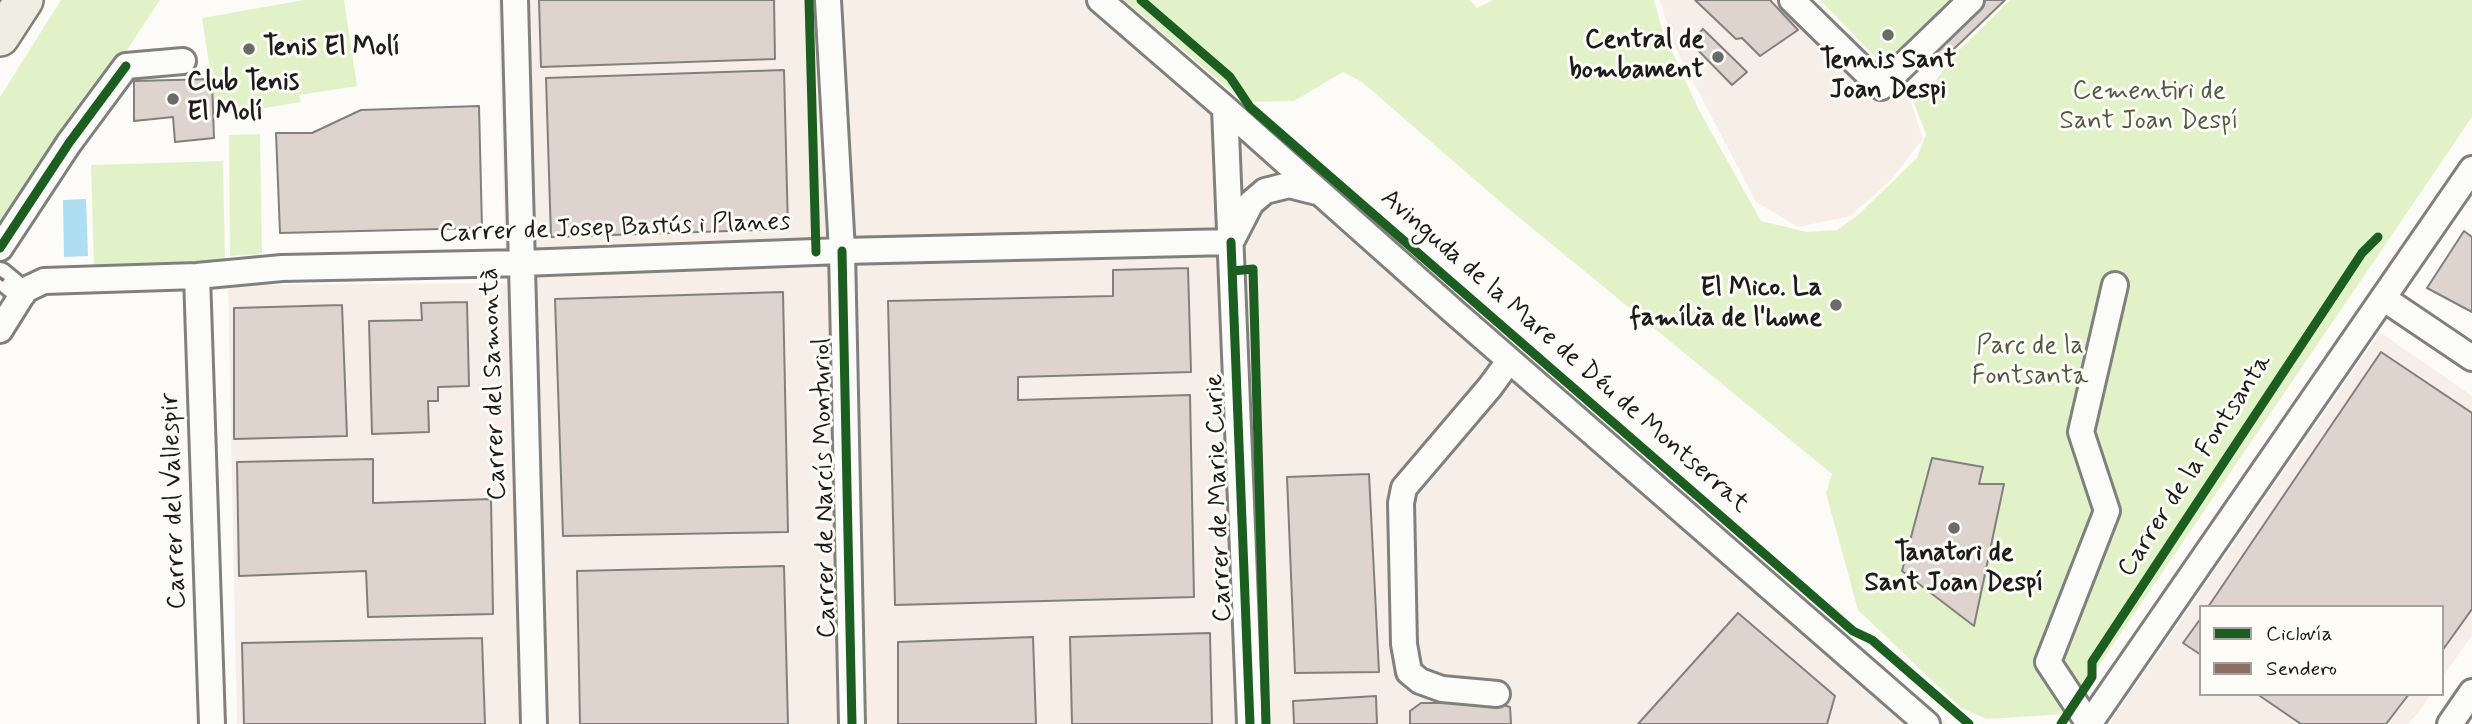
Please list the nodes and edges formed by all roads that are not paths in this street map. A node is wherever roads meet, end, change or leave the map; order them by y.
1 (24, 0) edge
2 (515, 0) edge
3 (828, 0) edge
4 (1100, 0) edge
5 (1792, 0) edge
6 (1971, 0) edge
7 (0, 37) edge
8 (183, 61) dead end
9 (1226, 108) junction
10 (2472, 169) edge
11 (1318, 192) junction
12 (1231, 242) junction
13 (0, 248) edge
14 (842, 251) junction
15 (522, 263) junction
16 (0, 275) edge
17 (197, 276) junction
18 (2115, 285) dead end
19 (33, 287) junction
20 (2383, 298) junction
21 (0, 330) edge
22 (2472, 358) edge
23 (1509, 361) junction
24 (2472, 692) edge
25 (1497, 694) dead end
26 (212, 724) edge
27 (534, 724) edge
28 (852, 724) edge
29 (1250, 724) edge
30 (1927, 724) edge
31 (2089, 724) edge
32 (2450, 724) edge

1 - 7 highway
2 - 15 street, Carrer del Samontà
3 - 14 street, Carrer de Narcís Monturiol
4 - 9 street, Avinguda de la Mare de Déu de Montserrat
5 - 6 street
8 - 13 street
9 - 11 street, Avinguda de la Mare de Déu de Montserrat
9 - 12 street, Carrer de Marie Curie
10 - 20 street, Carrer de la Fontsanta
11 - 12 street, Carrer de Marie Curie
11 - 23 street, Avinguda de la Mare de Déu de Montserrat
12 - 14 street, Carrer de Josep Bastús i Planes
12 - 29 street, Carrer de Marie Curie
14 - 15 street, Carrer de Josep Bastús i Planes
14 - 28 street, Carrer de Narcís Monturiol
15 - 17 street, Carrer de Josep Bastús i Planes
15 - 27 street, Carrer del Samontà
16 - 19 street
17 - 19 street, Carrer de Josep Bastús i Planes
17 - 26 street, Carrer del Vallespir
18 - 31 street
19 - 21 street
20 - 22 street
20 - 31 street, Carrer de la Fontsanta
23 - 25 street
23 - 30 street, Avinguda de la Mare de Déu de Montserrat
24 - 32 street

